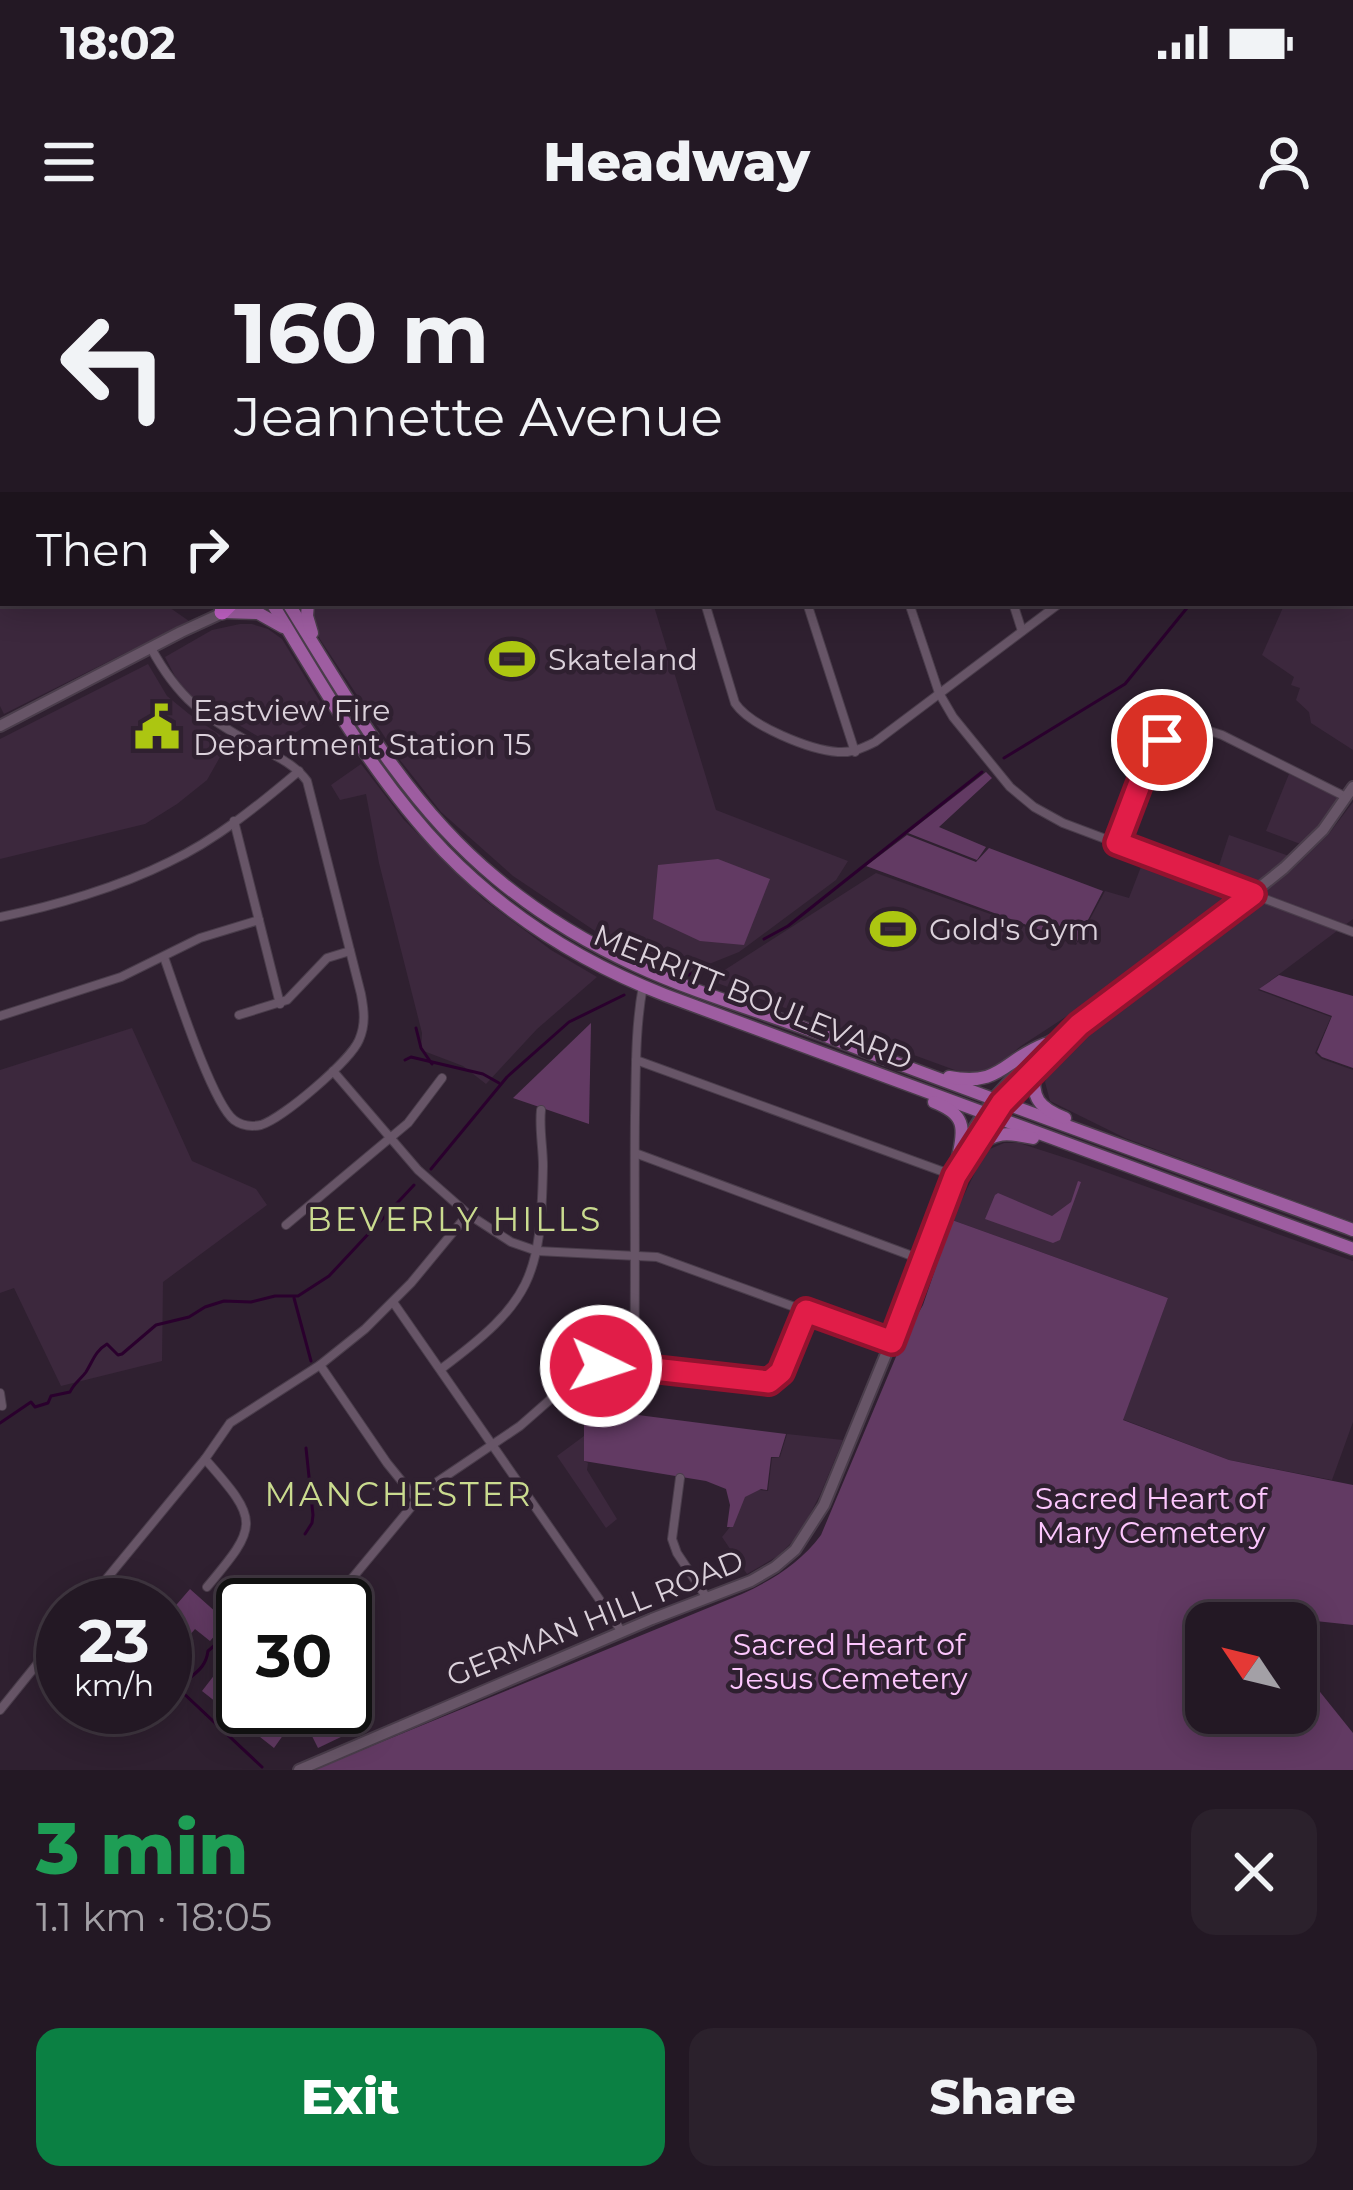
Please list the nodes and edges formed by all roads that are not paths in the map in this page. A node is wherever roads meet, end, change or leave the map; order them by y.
1 (274, 606) edge
2 (290, 606) edge
3 (308, 606) edge
4 (706, 606) edge
5 (808, 606) edge
6 (911, 606) edge
7 (1014, 606) edge
8 (1056, 606) edge
9 (227, 608) edge
10 (289, 631) junction
11 (1022, 631) junction
12 (151, 647) junction
13 (320, 651) junction
14 (939, 693) junction
15 (0, 726) edge
16 (855, 752) junction
17 (299, 771) junction
18 (1350, 792) edge
19 (234, 821) junction
20 (1117, 843) junction
21 (1253, 894) junction
22 (0, 917) edge
23 (259, 920) junction
24 (1353, 932) edge
25 (350, 951) junction
26 (164, 957) junction
27 (594, 963) junction
28 (649, 971) junction
29 (643, 986) junction
30 (686, 987) junction
31 (280, 1004) junction
32 (239, 1015) dead end
33 (0, 1016) edge
34 (1079, 1025) junction
35 (1046, 1044) junction
36 (636, 1060) junction
37 (1035, 1070) junction
38 (333, 1071) junction
39 (933, 1076) junction
40 (889, 1077) junction
41 (442, 1078) dead end
42 (997, 1102) junction
43 (541, 1110) dead end
44 (988, 1114) junction
45 (390, 1140) junction
46 (1122, 1146) junction
47 (973, 1147) junction
48 (1080, 1148) junction
49 (634, 1154) junction
50 (958, 1157) junction
51 (955, 1176) junction
52 (468, 1214) junction
53 (286, 1226) dead end
54 (1353, 1231) edge
55 (1353, 1249) edge
56 (537, 1251) junction
57 (637, 1256) junction
58 (923, 1260) junction
59 (393, 1302) junction
60 (806, 1311) junction
61 (892, 1342) junction
62 (320, 1365) junction
63 (634, 1367) junction
64 (441, 1369) junction
65 (0, 1393) edge
66 (2, 1406) edge
67 (492, 1445) junction
68 (205, 1459) junction
69 (680, 1478) dead end
70 (417, 1500) junction
71 (107, 1578) edge
72 (352, 1578) edge
73 (207, 1587) dead end
74 (707, 1598) junction
75 (622, 1632) junction
76 (36, 1665) edge
77 (0, 1710) edge
78 (299, 1770) edge

1 - 10 main road, MERRITT BOULEVARD
2 - 13 main road, MERRITT BOULEVARD
3 - 13 main road
4 - 16 street
5 - 16 street
6 - 14 street
7 - 11 street
8 - 11 street
9 - 10 main road
9 - 12 street
10 - 27 main road, MERRITT BOULEVARD
11 - 14 street
12 - 15 street
12 - 17 street
13 - 28 main road, MERRITT BOULEVARD
14 - 16 street
14 - 20 street
17 - 19 street
17 - 25 street
18 - 20 street
18 - 21 street, GERMAN HILL ROAD
19 - 22 street
19 - 23 street
20 - 21 street
21 - 24 street
21 - 34 street, GERMAN HILL ROAD
23 - 26 street
23 - 31 street
25 - 31 street
25 - 38 street
26 - 33 street
26 - 38 street
27 - 28 main road
27 - 29 main road, MERRITT BOULEVARD
28 - 30 main road, MERRITT BOULEVARD
29 - 30 main road
29 - 36 street
29 - 40 main road, MERRITT BOULEVARD
30 - 39 main road, MERRITT BOULEVARD
31 - 32 street
34 - 35 street, GERMAN HILL ROAD
34 - 37 street, GERMAN HILL ROAD
35 - 39 main road
35 - 42 street, GERMAN HILL ROAD
36 - 49 street
36 - 51 street
37 - 42 street, GERMAN HILL ROAD
37 - 46 main road
38 - 45 street
39 - 42 main road, MERRITT BOULEVARD
40 - 44 main road, MERRITT BOULEVARD
40 - 50 main road
41 - 45 street
42 - 44 street, GERMAN HILL ROAD
42 - 46 main road, MERRITT BOULEVARD
43 - 56 street
44 - 47 street, GERMAN HILL ROAD
44 - 48 main road, MERRITT BOULEVARD
44 - 50 street, GERMAN HILL ROAD
45 - 52 street
45 - 53 street
46 - 54 main road, MERRITT BOULEVARD
47 - 48 main road
47 - 51 street, GERMAN HILL ROAD
48 - 55 main road, MERRITT BOULEVARD
49 - 57 street
49 - 58 street
50 - 51 street, GERMAN HILL ROAD
51 - 58 street, GERMAN HILL ROAD
52 - 56 street
52 - 59 street
56 - 57 street
56 - 64 street
57 - 60 street
57 - 63 street
58 - 61 street, GERMAN HILL ROAD
59 - 62 street
59 - 64 street
60 - 61 street
60 - 63 street
61 - 74 street, GERMAN HILL ROAD
62 - 68 street
62 - 70 street
63 - 67 street
64 - 67 street
65 - 66 street
67 - 70 street
67 - 75 street
68 - 71 street
68 - 73 street
69 - 74 street
70 - 72 street
74 - 75 street, GERMAN HILL ROAD
75 - 78 street, GERMAN HILL ROAD
76 - 77 street

